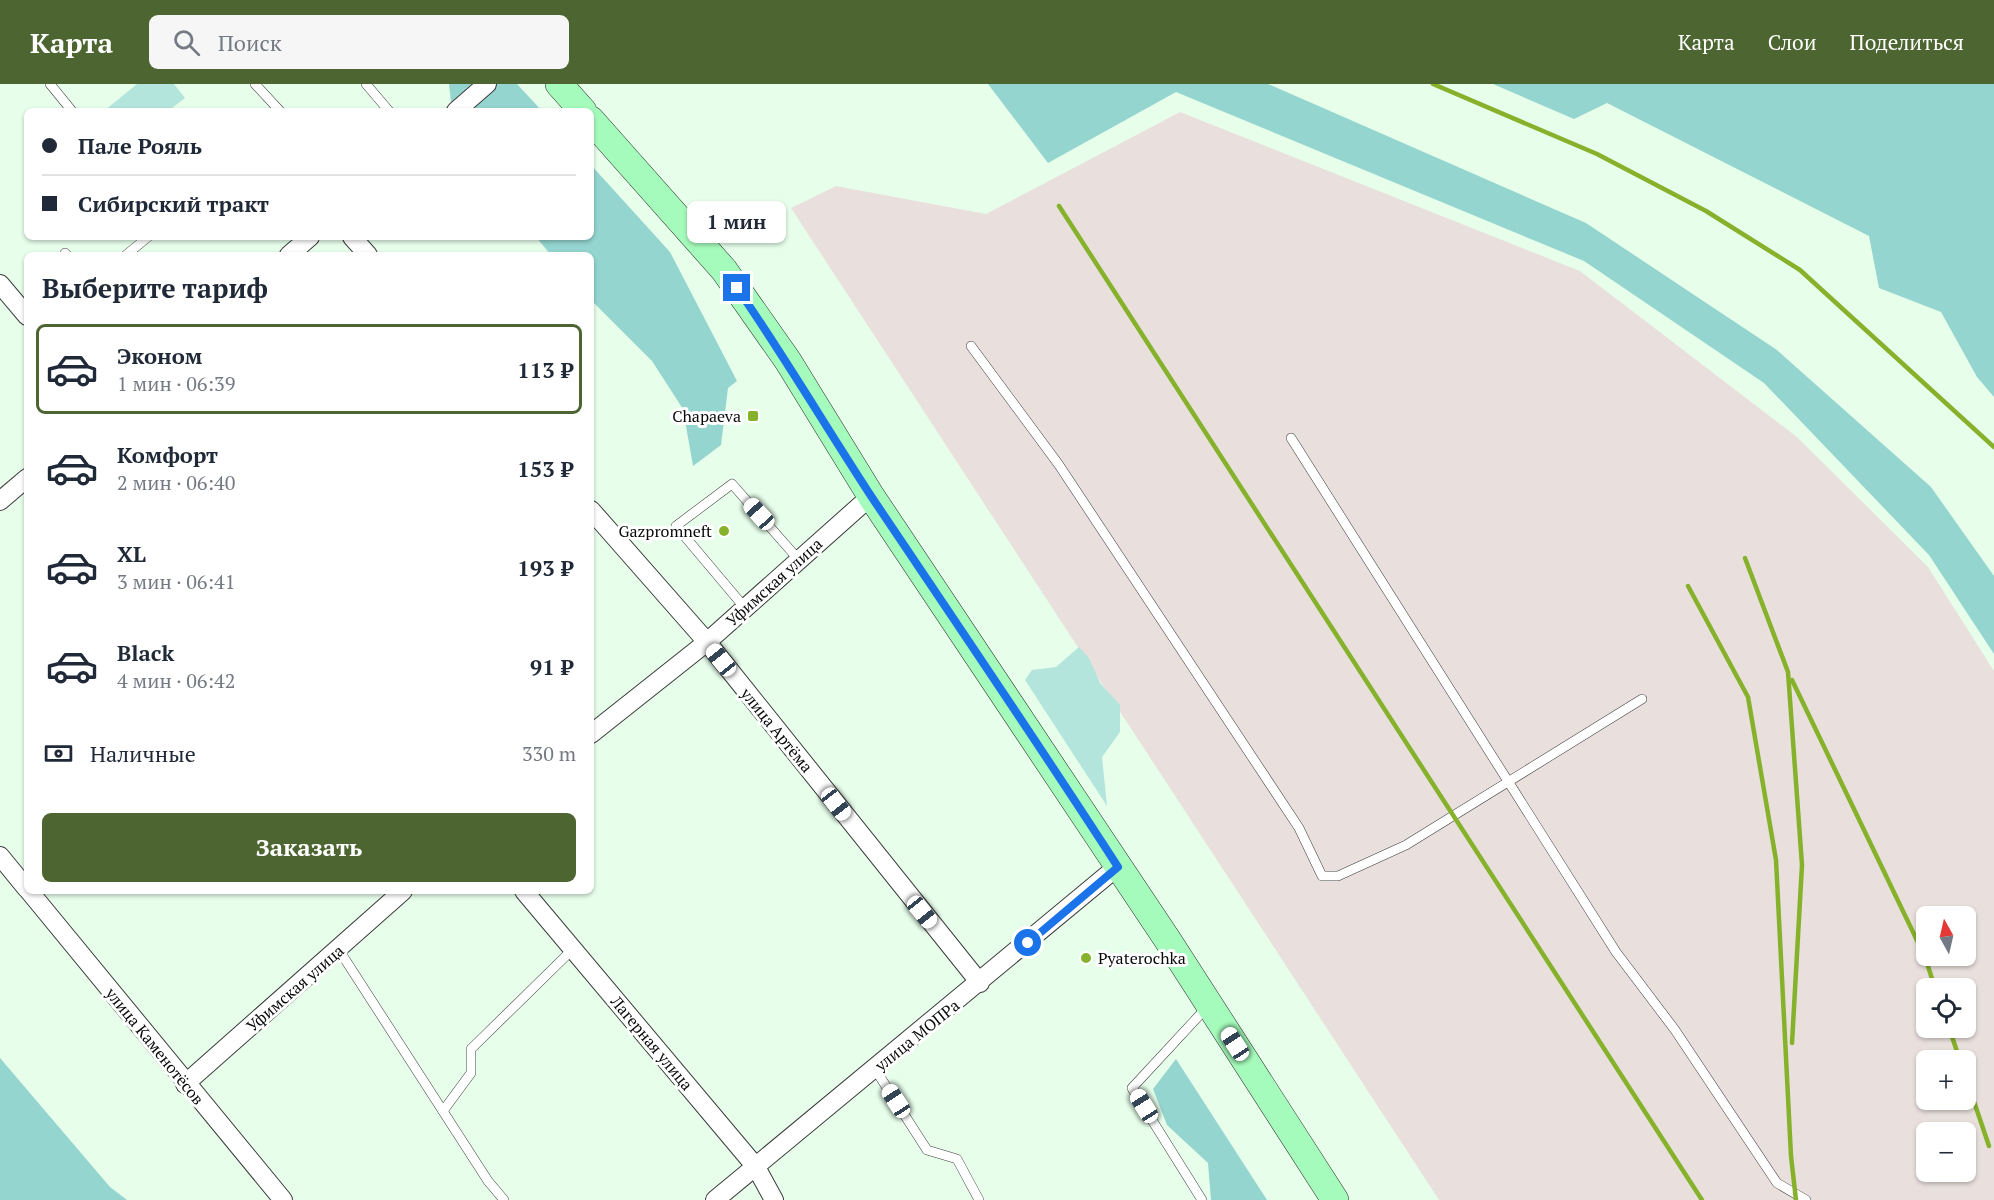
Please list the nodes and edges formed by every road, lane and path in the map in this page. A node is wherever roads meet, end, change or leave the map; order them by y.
1 (50, 84) edge
2 (255, 84) edge
3 (366, 84) edge
4 (487, 84) edge
5 (559, 84) edge
6 (70, 108) edge
7 (277, 108) edge
8 (386, 108) edge
9 (459, 108) edge
10 (580, 108) edge
11 (594, 123) edge
12 (144, 240) edge
13 (306, 240) edge
14 (355, 240) edge
15 (130, 252) edge
16 (292, 252) edge
17 (365, 252) edge
18 (0, 284) edge
19 (24, 312) edge
20 (971, 346) dead end
21 (1291, 438) dead end
22 (24, 481) edge
23 (872, 496) junction
24 (0, 501) edge
25 (594, 513) edge
26 (800, 560) junction
27 (745, 608) junction
28 (707, 642) junction
29 (1642, 699) dead end
30 (594, 732) edge
31 (1508, 782) junction
32 (0, 856) edge
33 (1118, 867) junction
34 (24, 885) edge
35 (31, 894) edge
36 (400, 894) edge
37 (527, 894) edge
38 (573, 949) junction
39 (339, 950) junction
40 (980, 983) junction
41 (1209, 1005) junction
42 (875, 1069) junction
43 (185, 1084) junction
44 (442, 1111) junction
45 (756, 1167) junction
46 (283, 1200) edge
47 (504, 1200) edge
48 (715, 1200) edge
49 (774, 1200) edge
50 (979, 1200) edge
51 (1202, 1200) edge
52 (1335, 1200) edge
53 (1806, 1200) edge

1 - 6 lane
2 - 7 lane
3 - 8 lane
4 - 9 street
5 - 10 main road
11 - 23 main road
12 - 15 lane
13 - 16 street
14 - 17 street
18 - 19 street
20 - 31 lane
21 - 31 lane
22 - 24 street
23 - 26 street, Уфимская улица
23 - 33 main road
25 - 28 street, улица Артёма
26 - 27 street, Уфимская улица
26 - 27 lane
27 - 28 street, Уфимская улица
28 - 30 street, Уфимская улица
28 - 40 street, улица Артёма
29 - 31 lane
31 - 53 lane
32 - 34 street, улица Каменотёсов
33 - 40 street, улица МОПРа
33 - 41 main road
35 - 43 street, улица Каменотёсов
36 - 39 street, Уфимская улица
37 - 38 street, Лагерная улица
38 - 44 lane
38 - 45 street, Лагерная улица
39 - 43 street, Уфимская улица
39 - 44 lane
40 - 42 street, улица МОПРа
41 - 51 lane
41 - 52 main road
42 - 45 street, улица МОПРа
42 - 50 lane
43 - 46 street, улица Каменотёсов
44 - 47 lane
45 - 48 street, улица МОПРа
45 - 49 street, Лагерная улица

